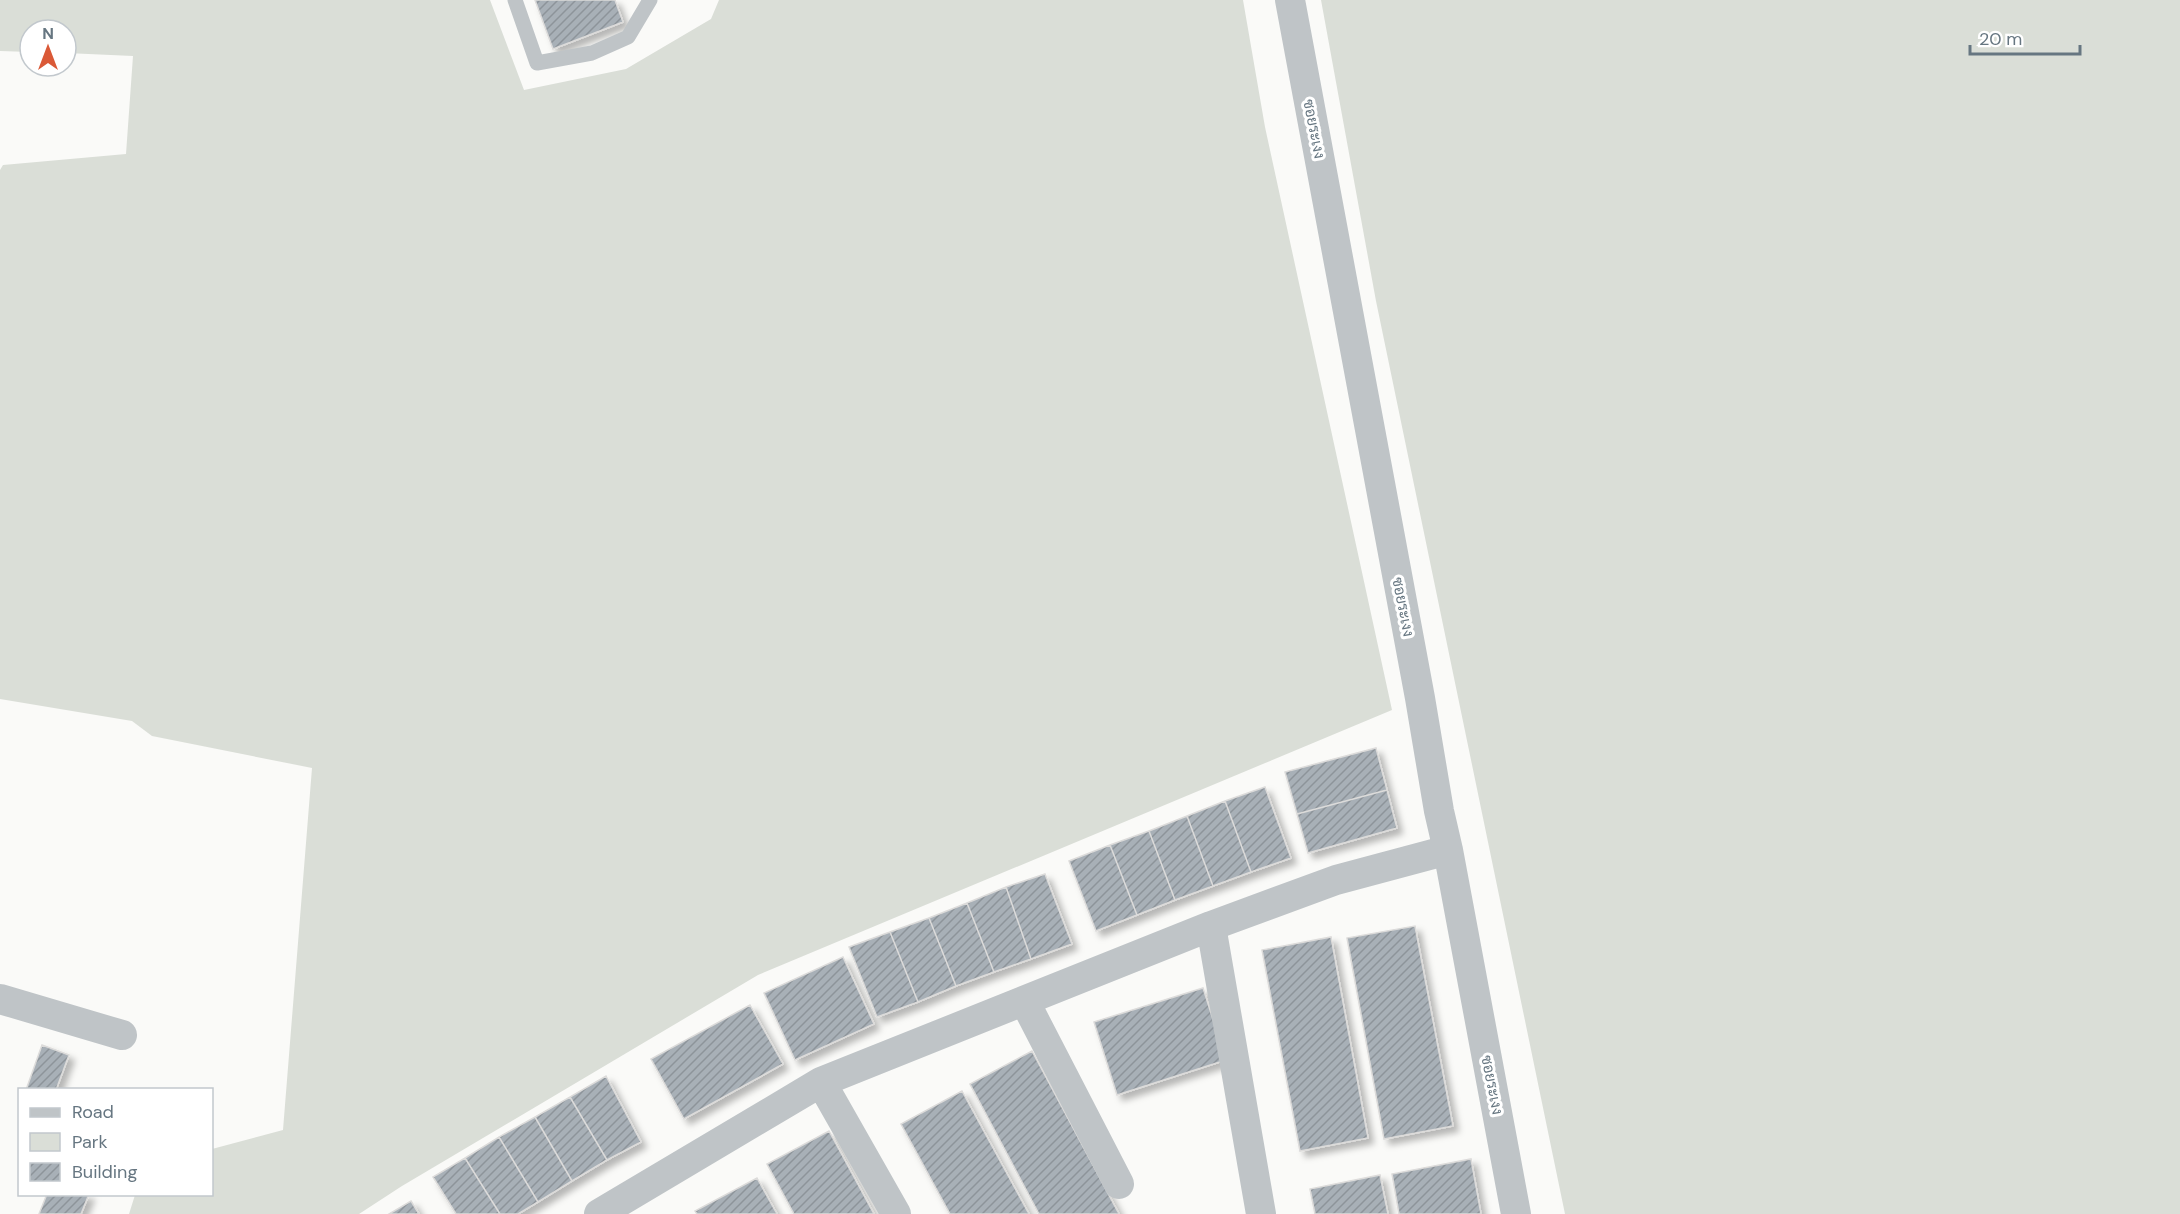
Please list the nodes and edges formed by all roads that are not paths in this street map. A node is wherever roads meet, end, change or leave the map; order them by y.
1 (515, 0) edge
2 (650, 0) edge
3 (1290, 0) edge
4 (1448, 850) junction
5 (1211, 926) junction
6 (0, 999) edge
7 (1025, 1002) junction
8 (122, 1035) dead end
9 (821, 1082) junction
10 (1119, 1184) dead end
11 (638, 1204) edge
12 (599, 1214) edge
13 (896, 1214) edge
14 (1261, 1214) edge
15 (1516, 1214) edge

1 - 2 lane
3 - 4 street, ซอยระเงง
4 - 5 street
4 - 15 street, ซอยระเงง
5 - 7 street
5 - 14 street
6 - 8 street
7 - 9 street
7 - 10 street
9 - 11 street
9 - 13 street
11 - 12 street

